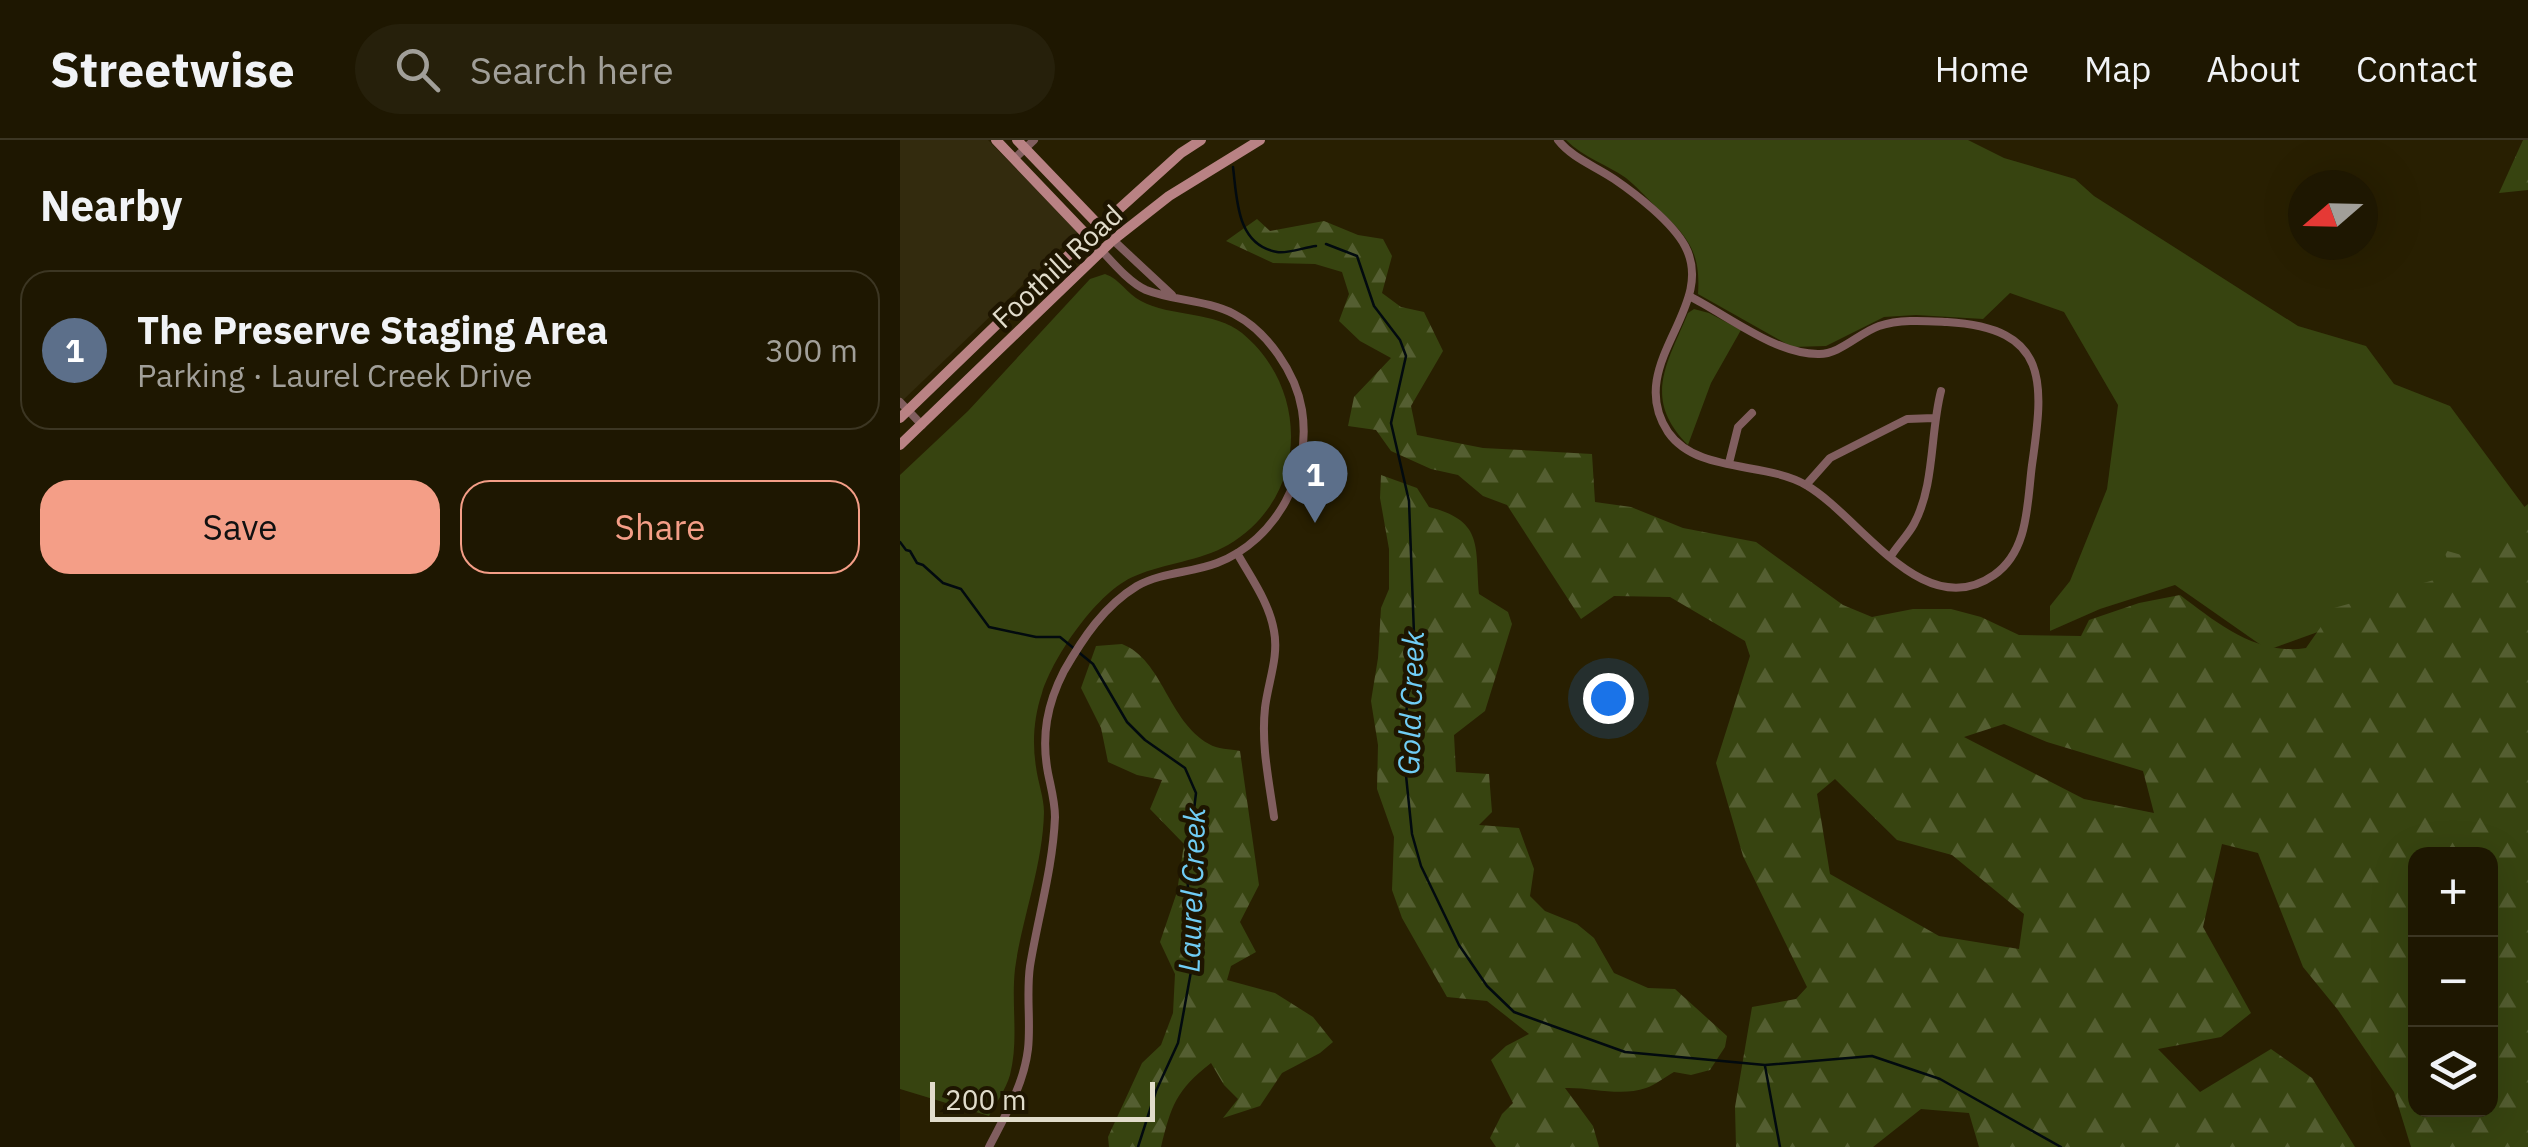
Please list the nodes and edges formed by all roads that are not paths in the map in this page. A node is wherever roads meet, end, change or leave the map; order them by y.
1 (996, 140) edge
2 (1201, 140) edge
3 (1260, 140) edge
4 (1558, 140) edge
5 (1025, 143) edge
6 (1014, 159) junction
7 (1100, 226) junction
8 (1088, 237) junction
9 (1113, 240) junction
10 (1101, 250) junction
11 (1689, 296) junction
12 (1175, 298) junction
13 (1941, 391) dead end
14 (1752, 412) dead end
15 (902, 413) edge
16 (1934, 418) junction
17 (922, 425) junction
18 (911, 434) junction
19 (900, 446) edge
20 (1729, 463) junction
21 (1806, 484) junction
22 (1237, 553) junction
23 (1890, 556) junction
24 (1274, 817) dead end
25 (989, 1147) edge

1 - 6 main road
2 - 7 main road, Foothill Road
3 - 9 main road, Foothill Road
4 - 11 street
5 - 6 street
5 - 7 main road
6 - 8 main road
7 - 8 main road, Foothill Road
7 - 9 main road
8 - 10 main road
8 - 15 main road, Foothill Road
9 - 10 main road, Foothill Road
9 - 12 street
10 - 12 street
10 - 17 main road, Foothill Road
11 - 20 street
11 - 23 street
12 - 22 street
13 - 16 street
14 - 20 street
15 - 17 street
15 - 18 street
16 - 21 street
16 - 23 street
17 - 18 main road, Foothill Road
18 - 19 main road, Foothill Road
20 - 21 street
21 - 23 street
22 - 24 street
22 - 25 street

